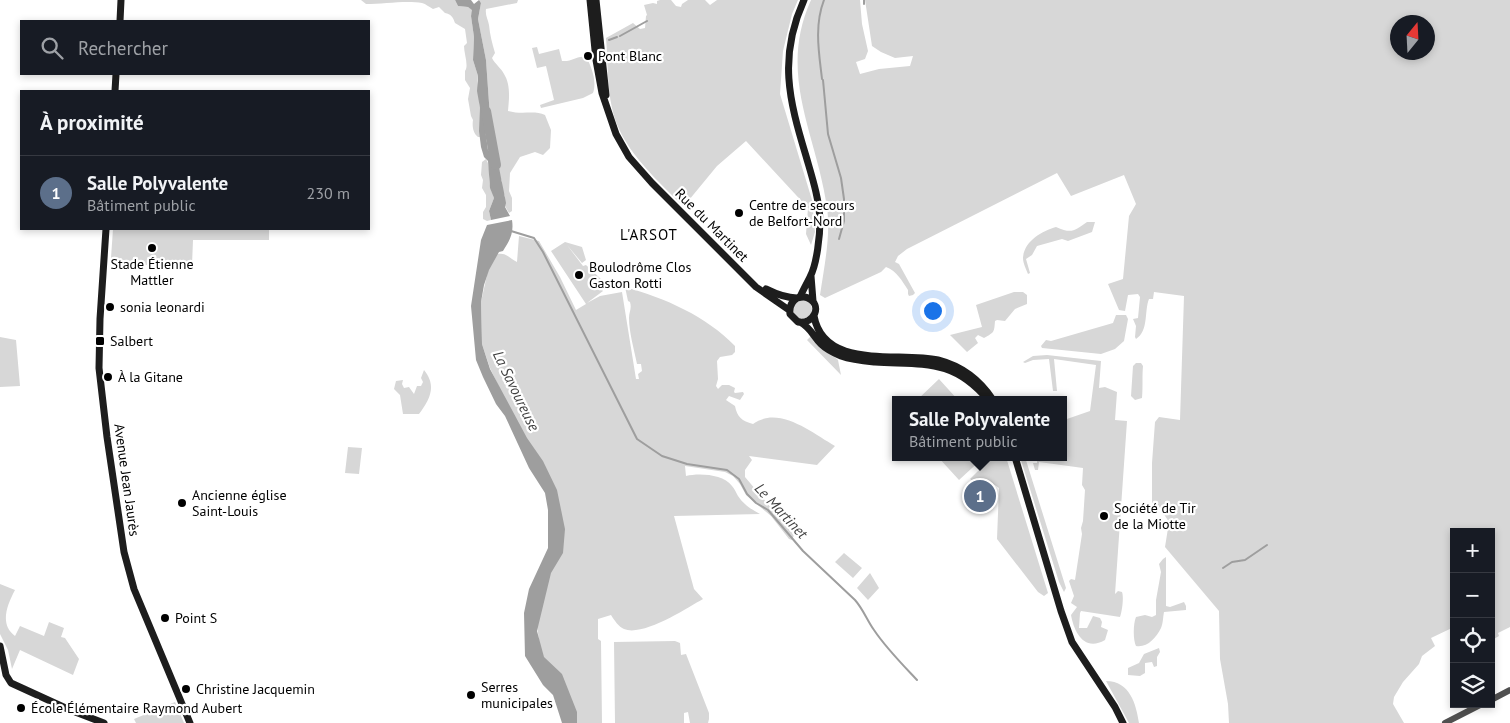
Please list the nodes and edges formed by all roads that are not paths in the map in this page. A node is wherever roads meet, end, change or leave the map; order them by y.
1 (121, 0) edge
2 (590, 0) edge
3 (596, 0) edge
4 (804, 0) edge
5 (120, 20) edge
6 (116, 75) edge
7 (115, 90) edge
8 (607, 108) junction
9 (106, 230) edge
10 (811, 276) junction
11 (751, 280) junction
12 (799, 297) junction
13 (813, 301) junction
14 (790, 310) junction
15 (814, 316) junction
16 (800, 322) junction
17 (984, 396) edge
18 (990, 396) edge
19 (1016, 461) edge
20 (0, 646) edge
21 (1510, 690) edge
22 (1495, 698) edge
23 (1474, 708) edge
24 (104, 723) edge
25 (190, 723) edge
26 (1124, 723) edge
27 (1445, 723) edge

1 - 5 main road
2 - 8 main road
3 - 8 main road
4 - 10 main road
6 - 7 main road
8 - 11 main road, Rue du Martinet
9 - 25 main road, Avenue Jean Jaurès
10 - 12 main road
10 - 13 main road
11 - 12 main road
11 - 14 main road, Rue du Martinet
12 - 13 main road
12 - 14 main road
13 - 15 main road
14 - 16 main road
15 - 16 main road
15 - 18 main road
16 - 17 main road
19 - 26 main road
20 - 24 main road
21 - 22 street
23 - 27 street

